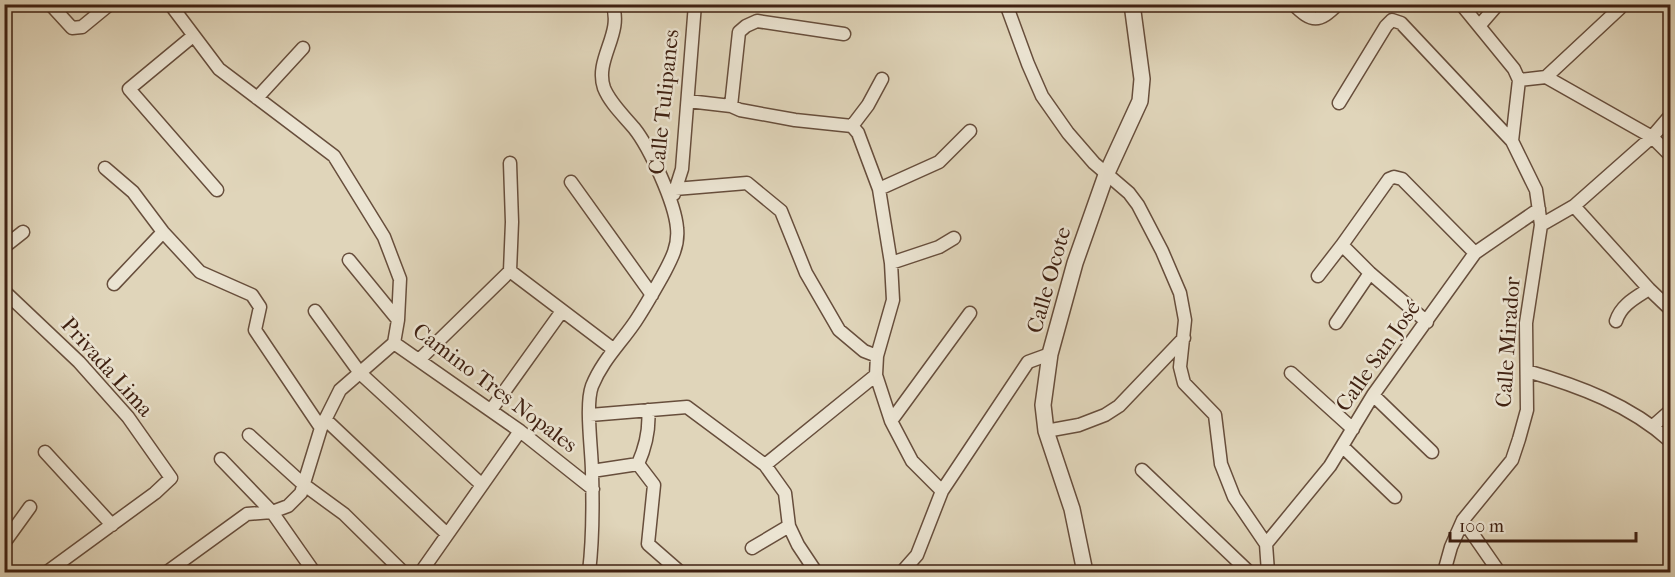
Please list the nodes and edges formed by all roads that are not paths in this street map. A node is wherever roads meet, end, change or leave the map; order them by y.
1 (50, 4) edge
2 (110, 4) edge
3 (170, 4) edge
4 (612, 4) edge
5 (695, 4) edge
6 (1006, 4) edge
7 (1132, 4) edge
8 (1293, 4) edge
9 (1338, 4) edge
10 (1461, 4) edge
11 (1498, 4) edge
12 (1620, 8) dead end
13 (1479, 26) junction
14 (844, 34) dead end
15 (194, 36) junction
16 (303, 48) dead end
17 (1546, 77) junction
18 (882, 79) dead end
19 (1520, 80) junction
20 (257, 98) junction
21 (687, 101) junction
22 (1339, 103) dead end
23 (731, 106) junction
24 (1671, 116) edge
25 (852, 126) junction
26 (970, 130) dead end
27 (1652, 137) junction
28 (1512, 141) junction
29 (1671, 154) edge
30 (510, 163) dead end
31 (105, 168) dead end
32 (1106, 175) junction
33 (571, 182) dead end
34 (675, 189) junction
35 (879, 189) junction
36 (217, 190) dead end
37 (670, 204) junction
38 (1574, 206) junction
39 (1539, 209) junction
40 (1541, 225) junction
41 (23, 232) dead end
42 (163, 232) junction
43 (954, 238) dead end
44 (1342, 245) junction
45 (4, 248) edge
46 (1475, 253) junction
47 (349, 260) dead end
48 (891, 263) junction
49 (510, 271) junction
50 (1370, 273) junction
51 (1318, 276) dead end
52 (114, 284) dead end
53 (1649, 289) junction
54 (4, 291) edge
55 (652, 295) junction
56 (1671, 309) edge
57 (315, 311) dead end
58 (562, 311) junction
59 (970, 313) dead end
60 (398, 320) junction
61 (1616, 321) dead end
62 (1427, 322) junction
63 (1336, 323) dead end
64 (1184, 338) junction
65 (394, 343) junction
66 (614, 349) junction
67 (1050, 354) junction
68 (877, 356) junction
69 (419, 360) junction
70 (1527, 371) junction
71 (360, 373) junction
72 (1291, 374) dead end
73 (876, 375) junction
74 (1373, 395) junction
75 (491, 410) junction
76 (648, 410) junction
77 (1671, 411) edge
78 (590, 415) junction
79 (891, 421) junction
80 (323, 424) junction
81 (1653, 426) junction
82 (1353, 429) junction
83 (520, 431) junction
84 (1046, 431) junction
85 (249, 435) dead end
86 (1671, 441) edge
87 (1343, 447) junction
88 (1432, 452) dead end
89 (45, 453) dead end
90 (220, 459) dead end
91 (638, 464) junction
92 (765, 465) junction
93 (1142, 470) dead end
94 (592, 471) junction
95 (303, 484) junction
96 (482, 485) junction
97 (592, 489) junction
98 (942, 491) junction
99 (1395, 497) dead end
100 (30, 507) dead end
101 (272, 512) junction
102 (1463, 520) junction
103 (112, 525) junction
104 (789, 526) junction
105 (447, 534) junction
106 (4, 543) edge
107 (1266, 544) junction
108 (752, 548) dead end
109 (47, 573) edge
110 (167, 573) edge
111 (314, 573) edge
112 (403, 573) edge
113 (421, 573) edge
114 (589, 573) edge
115 (680, 573) edge
116 (816, 573) edge
117 (902, 573) edge
118 (1085, 573) edge
119 (1249, 573) edge
120 (1268, 573) edge
121 (1444, 573) edge
122 (1499, 573) edge

1 - 2 street
3 - 15 street, Camino Tres Nopales
4 - 37 street
5 - 21 street, Calle Tulipanes
6 - 32 street
7 - 32 street, Calle Ocote
8 - 9 street
10 - 13 street
11 - 13 street
12 - 17 street
13 - 19 street
14 - 23 street
15 - 20 street, Camino Tres Nopales
15 - 36 street
16 - 20 street
17 - 19 street
17 - 27 street
18 - 25 street
19 - 28 street
20 - 60 street, Camino Tres Nopales
21 - 23 street
21 - 34 street, Calle Tulipanes
22 - 28 street, Calle Mirador
23 - 25 street
24 - 27 street
25 - 35 street
26 - 35 street
27 - 29 street
27 - 38 street
28 - 39 street, Calle Mirador
30 - 49 street
31 - 42 street
32 - 64 street
32 - 67 street, Calle Ocote
33 - 55 street
34 - 37 street, Calle Tulipanes
34 - 68 street
35 - 48 street
37 - 55 street
38 - 40 street
38 - 53 street
39 - 40 street, Calle Mirador
39 - 46 street, Calle San José
40 - 70 street, Calle Mirador
41 - 45 street
42 - 52 street
42 - 80 street
43 - 48 street
44 - 46 street
44 - 50 street
44 - 51 street
46 - 62 street, Calle San José
47 - 60 street
48 - 68 street
49 - 58 street
49 - 69 street
50 - 62 street
50 - 63 street
53 - 56 street
53 - 61 street
54 - 103 street, Privada Lima
55 - 66 street
57 - 71 street
58 - 66 street
58 - 75 street
59 - 79 street
60 - 65 street, Camino Tres Nopales
62 - 74 street, Calle San José
64 - 84 street
64 - 107 street
65 - 69 street, Camino Tres Nopales
65 - 71 street
66 - 78 street
67 - 84 street, Calle Ocote
67 - 98 street
68 - 73 street
69 - 75 street, Camino Tres Nopales
70 - 81 street
70 - 102 street, Calle Mirador
71 - 80 street
71 - 96 street
72 - 82 street
73 - 79 street
73 - 92 street
74 - 82 street, Calle San José
74 - 88 street
75 - 83 street, Camino Tres Nopales
76 - 78 street
76 - 91 street
76 - 92 street
77 - 81 street
78 - 94 street
79 - 98 street
80 - 95 street
80 - 105 street
81 - 86 street
82 - 87 street, Calle San José
83 - 96 street
83 - 97 street, Camino Tres Nopales
84 - 118 street, Calle Ocote
85 - 95 street
87 - 99 street
87 - 107 street, Calle San José
89 - 103 street
90 - 101 street
91 - 94 street
91 - 115 street
92 - 104 street
93 - 119 street
94 - 97 street
95 - 101 street
95 - 112 street
96 - 105 street
97 - 114 street
98 - 117 street
100 - 106 street
101 - 110 street
101 - 111 street
102 - 121 street, Calle Mirador
102 - 122 street
103 - 109 street
104 - 108 street
104 - 116 street
105 - 113 street
107 - 120 street

